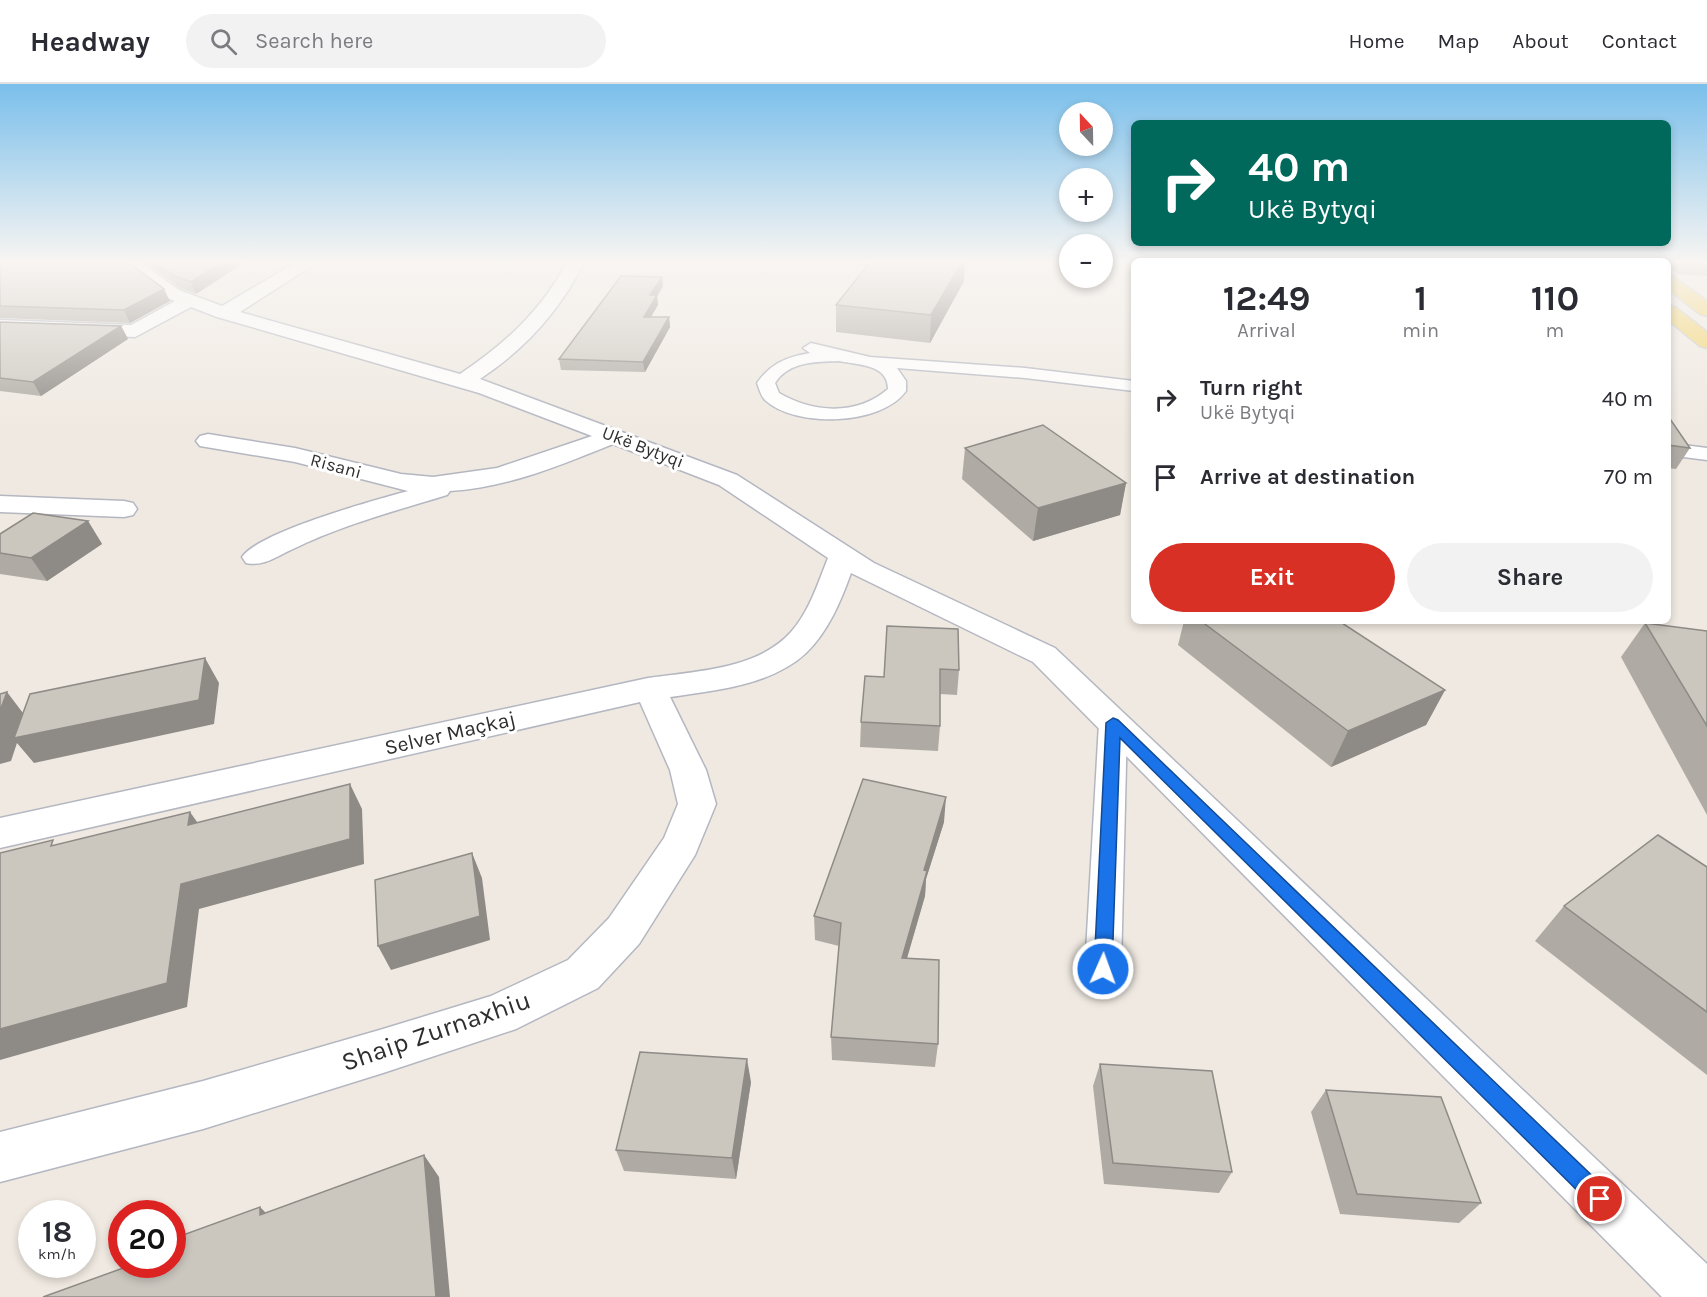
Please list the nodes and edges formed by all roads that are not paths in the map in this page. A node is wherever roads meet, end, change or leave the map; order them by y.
1 (157, 319) edge
2 (244, 319) edge
3 (539, 319) edge
4 (1677, 319) edge
5 (0, 326) edge
6 (1707, 342) edge
7 (811, 348) dead end
8 (839, 356) junction
9 (869, 361) junction
10 (464, 381) junction
11 (1131, 386) edge
12 (613, 435) junction
13 (208, 441) dead end
14 (1671, 449) edge
15 (1707, 454) edge
16 (465, 481) junction
17 (0, 504) edge
18 (124, 509) dead end
19 (843, 555) junction
20 (256, 557) dead end
21 (648, 689) junction
22 (1113, 723) junction
23 (0, 833) edge
24 (1103, 969) dead end
25 (0, 1157) edge
26 (1701, 1297) edge

1 - 5 street
2 - 10 street, Ukë Bytyqi
3 - 10 street
4 - 6 main road
7 - 8 lane
8 - 9 lane
8 - 9 lane
9 - 11 lane
10 - 12 street, Ukë Bytyqi
12 - 16 street, Risani
12 - 19 street, Ukë Bytyqi
13 - 16 street, Risani
14 - 15 lane
16 - 20 street, Risani
17 - 18 street
19 - 21 street, Selver Maçkaj
19 - 22 street, Ukë Bytyqi
21 - 23 street, Selver Maçkaj
21 - 25 street, Shaip Zurnaxhiu
22 - 24 lane
22 - 26 street, Ukë Bytyqi

